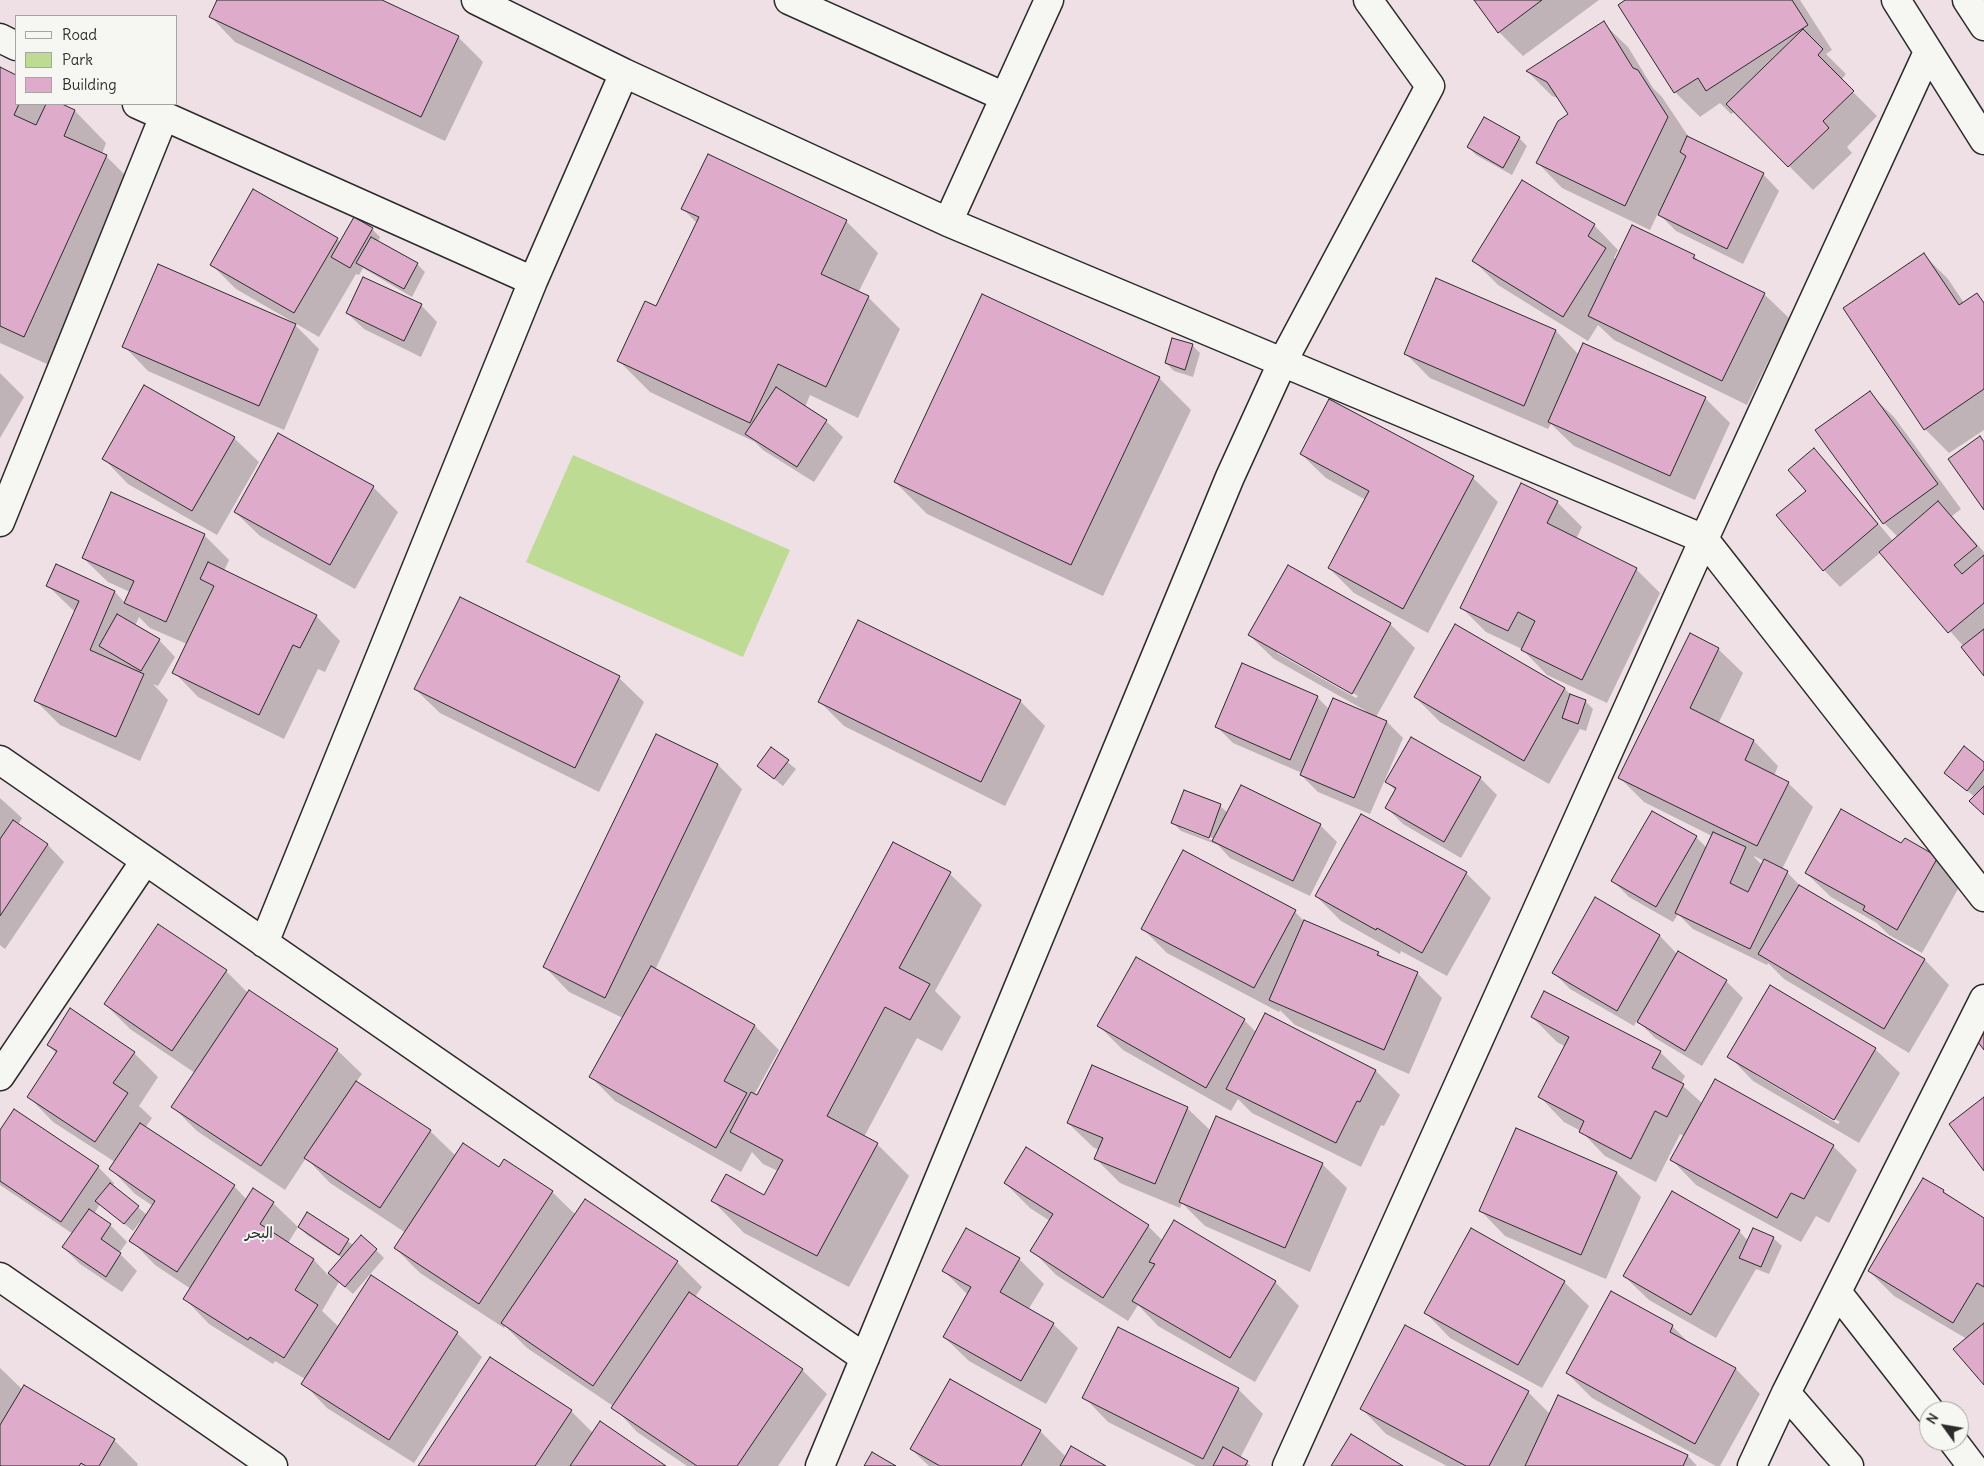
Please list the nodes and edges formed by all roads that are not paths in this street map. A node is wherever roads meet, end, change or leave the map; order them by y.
1 (476, 0) edge
2 (789, 0) edge
3 (1048, 0) edge
4 (1368, 0) edge
5 (1896, 0) edge
6 (1966, 0) edge
7 (841, 11) edge
8 (1984, 26) edge
9 (0, 38) edge
10 (15, 46) edge
11 (1928, 52) junction
12 (624, 73) junction
13 (1005, 97) junction
14 (139, 105) edge
15 (164, 116) junction
16 (1984, 140) edge
17 (948, 222) junction
18 (533, 280) junction
19 (1283, 361) junction
20 (0, 522) edge
21 (1704, 539) junction
22 (0, 760) edge
23 (145, 861) junction
24 (1984, 898) edge
25 (264, 943) junction
26 (1984, 999) edge
27 (0, 1076) edge
28 (0, 1276) edge
29 (1837, 1292) junction
30 (865, 1358) junction
31 (1786, 1393) junction
32 (1922, 1401) edge
33 (1961, 1451) edge
34 (273, 1466) edge
35 (820, 1466) edge
36 (1287, 1466) edge
37 (1752, 1466) edge
38 (1849, 1466) edge
39 (1972, 1466) edge

1 - 12 street
2 - 7 street
3 - 13 street
4 - 19 street
5 - 11 street
6 - 8 street
7 - 13 street
9 - 10 street
11 - 16 street
11 - 21 street
12 - 17 street
12 - 18 street
13 - 17 street
14 - 15 street
15 - 18 street
15 - 20 street
17 - 19 street
18 - 25 street
19 - 21 street
19 - 30 street
21 - 24 street
21 - 36 street
22 - 23 street
23 - 25 street
23 - 27 street
25 - 30 street
26 - 29 street
28 - 34 street
29 - 31 street
29 - 32 street
30 - 35 street
31 - 37 street
31 - 38 street
33 - 39 street

